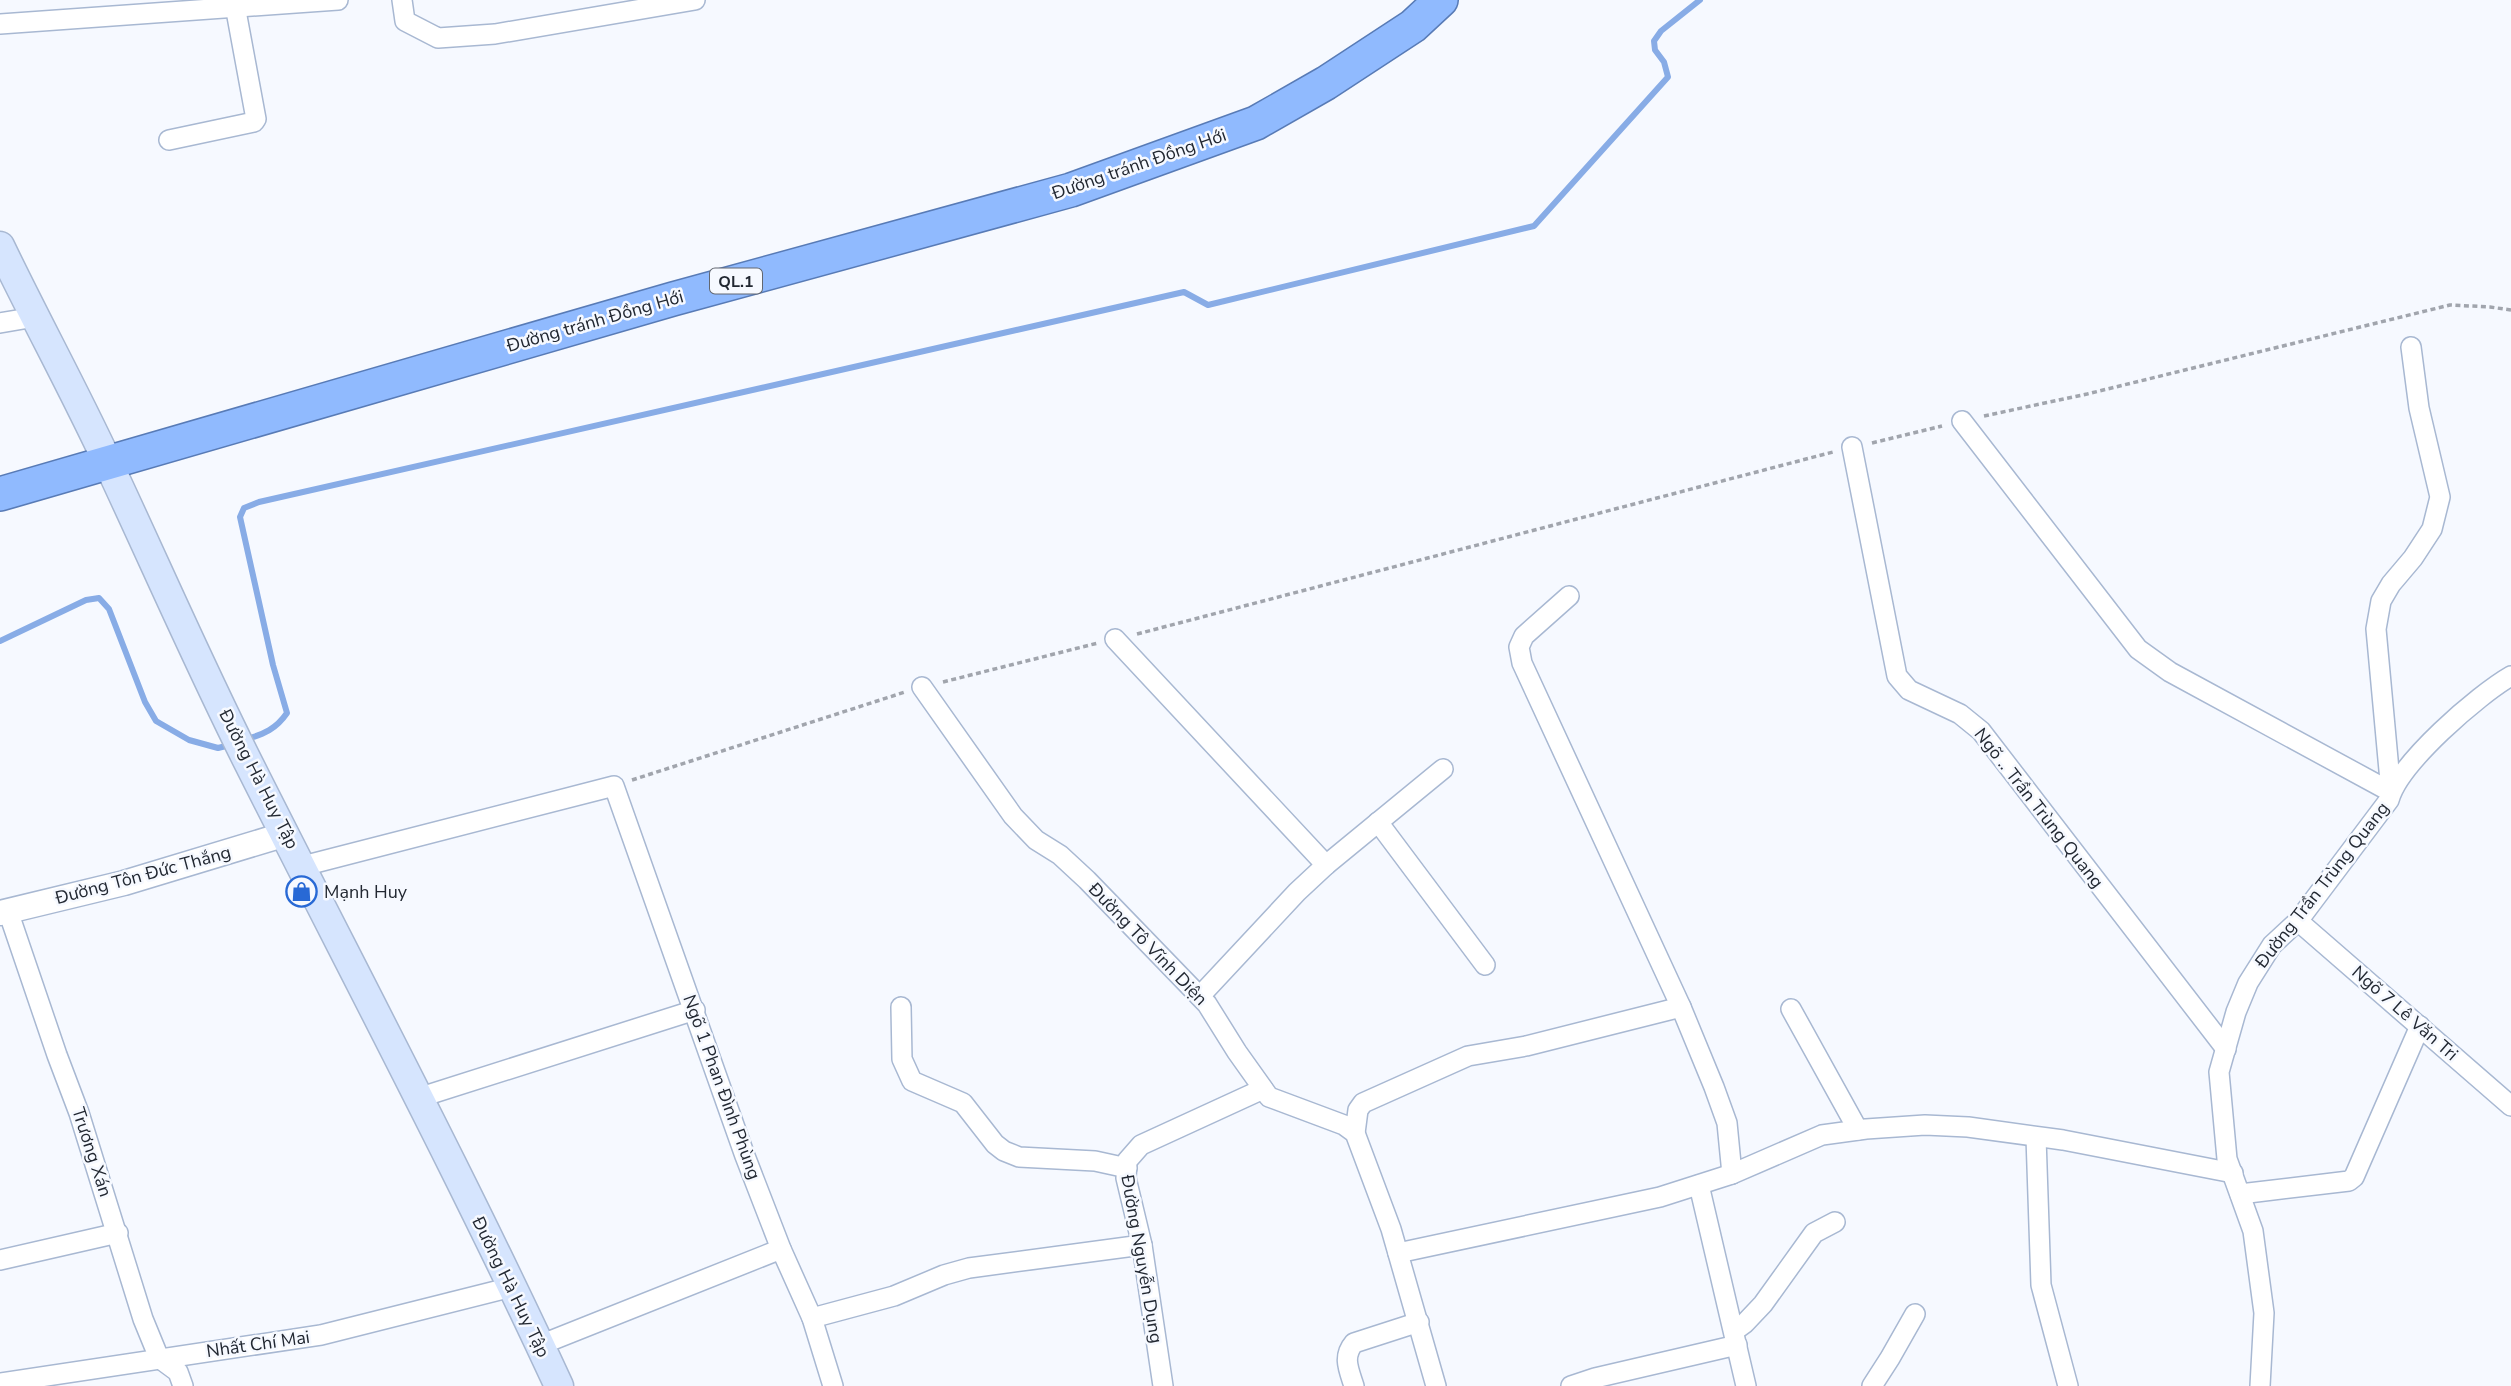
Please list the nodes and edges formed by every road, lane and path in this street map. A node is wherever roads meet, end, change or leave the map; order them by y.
1 (338, 0) edge
2 (402, 0) edge
3 (695, 0) edge
4 (1441, 0) edge
5 (234, 4) edge
6 (0, 24) edge
7 (170, 140) dead end
8 (0, 246) edge
9 (2511, 310) edge
10 (35, 317) junction
11 (0, 323) edge
12 (2411, 347) dead end
13 (1962, 421) junction
14 (1852, 447) junction
15 (108, 462) junction
16 (0, 494) edge
17 (1569, 596) dead end
18 (1115, 639) junction
19 (2511, 676) edge
20 (922, 687) junction
21 (1443, 769) dead end
22 (614, 786) junction
23 (2391, 792) junction
24 (1378, 822) junction
25 (286, 834) junction
26 (1326, 865) junction
27 (303, 866) junction
28 (4, 912) edge
29 (2298, 922) junction
30 (1485, 965) dead end
31 (1200, 996) junction
32 (901, 1007) dead end
33 (1681, 1007) junction
34 (1791, 1009) dead end
35 (695, 1010) junction
36 (2420, 1026) junction
37 (2226, 1049) junction
38 (1263, 1089) junction
39 (418, 1098) junction
40 (2511, 1105) edge
41 (1858, 1130) junction
42 (1355, 1132) junction
43 (2036, 1136) junction
44 (1127, 1168) junction
45 (2233, 1173) junction
46 (1732, 1174) junction
47 (1699, 1185) junction
48 (2240, 1194) junction
49 (1835, 1222) dead end
50 (118, 1233) junction
51 (1142, 1245) junction
52 (782, 1250) junction
53 (1398, 1253) junction
54 (0, 1260) edge
55 (512, 1287) junction
56 (1915, 1314) dead end
57 (812, 1318) junction
58 (1419, 1322) junction
59 (1735, 1338) junction
60 (540, 1345) junction
61 (159, 1358) junction
62 (0, 1383) edge
63 (183, 1386) edge
64 (559, 1386) edge
65 (833, 1386) edge
66 (1163, 1386) edge
67 (1354, 1386) edge
68 (1436, 1386) edge
69 (1571, 1386) edge
70 (1746, 1386) edge
71 (1872, 1386) edge
72 (2068, 1386) edge
73 (2260, 1386) edge

1 - 5 street
2 - 3 street
4 - 15 highway, Đường tránh Đồng Hới / QL.1
5 - 6 street
5 - 7 street
8 - 10 main road, Đường Hà Huy Tập
9 - 13 path
10 - 11 street
10 - 15 main road, Đường Hà Huy Tập
12 - 23 street
13 - 14 path
13 - 23 street
14 - 18 path
14 - 37 street, Ngõ .. Trần Trùng Quang
15 - 16 highway, Đường tránh Đồng Hới / QL.1
15 - 25 main road, Đường Hà Huy Tập
17 - 33 street
18 - 20 path
18 - 26 street
19 - 23 street, Đường Trần Trùng Quang
20 - 22 path
20 - 31 street, Đường Tô Vĩnh Diện
21 - 24 street
22 - 27 street
22 - 35 street, Ngõ 1 Phan Đình Phùng
23 - 29 street, Đường Trần Trùng Quang
24 - 26 street
24 - 30 street
25 - 27 main road, Đường Hà Huy Tập
25 - 28 street, Đường Tôn Đức Thắng
26 - 31 street
27 - 39 main road, Đường Hà Huy Tập
28 - 50 street, Trương Xán
29 - 36 street, Ngõ 7 Lê Văn Tri
29 - 37 street, Đường Trần Trùng Quang
31 - 38 street, Đường Tô Vĩnh Diện
32 - 44 street
33 - 42 street
33 - 46 street
34 - 41 street
35 - 39 street
35 - 52 street, Ngõ 1 Phan Đình Phùng
36 - 40 street, Ngõ 7 Lê Văn Tri
36 - 48 street
37 - 45 street, Đường Trần Trùng Quang
38 - 42 street, Đường Tô Vĩnh Diện
38 - 44 street, Đường Nguyễn Dụng
39 - 55 main road, Đường Hà Huy Tập
41 - 43 street
41 - 46 street
42 - 53 street
43 - 45 street
43 - 72 street
44 - 51 street, Đường Nguyễn Dụng
45 - 48 street, Đường Trần Trùng Quang
46 - 47 street
47 - 53 street
47 - 59 street
48 - 73 street, Đường Trần Trùng Quang
49 - 59 street
50 - 54 street
50 - 61 street, Trương Xán
51 - 57 street
51 - 66 street, Đường Nguyễn Dụng
52 - 57 street, Ngõ 1 Phan Đình Phùng
52 - 60 street
53 - 58 street
55 - 60 main road, Đường Hà Huy Tập
55 - 61 street, Nhất Chí Mai
56 - 71 street
57 - 65 street, Ngõ 1 Phan Đình Phùng
58 - 67 street
58 - 68 street
59 - 69 street
59 - 70 street
60 - 64 main road, Đường Hà Huy Tập
61 - 62 street, Nhất Chí Mai
61 - 63 street, Trương Xán

